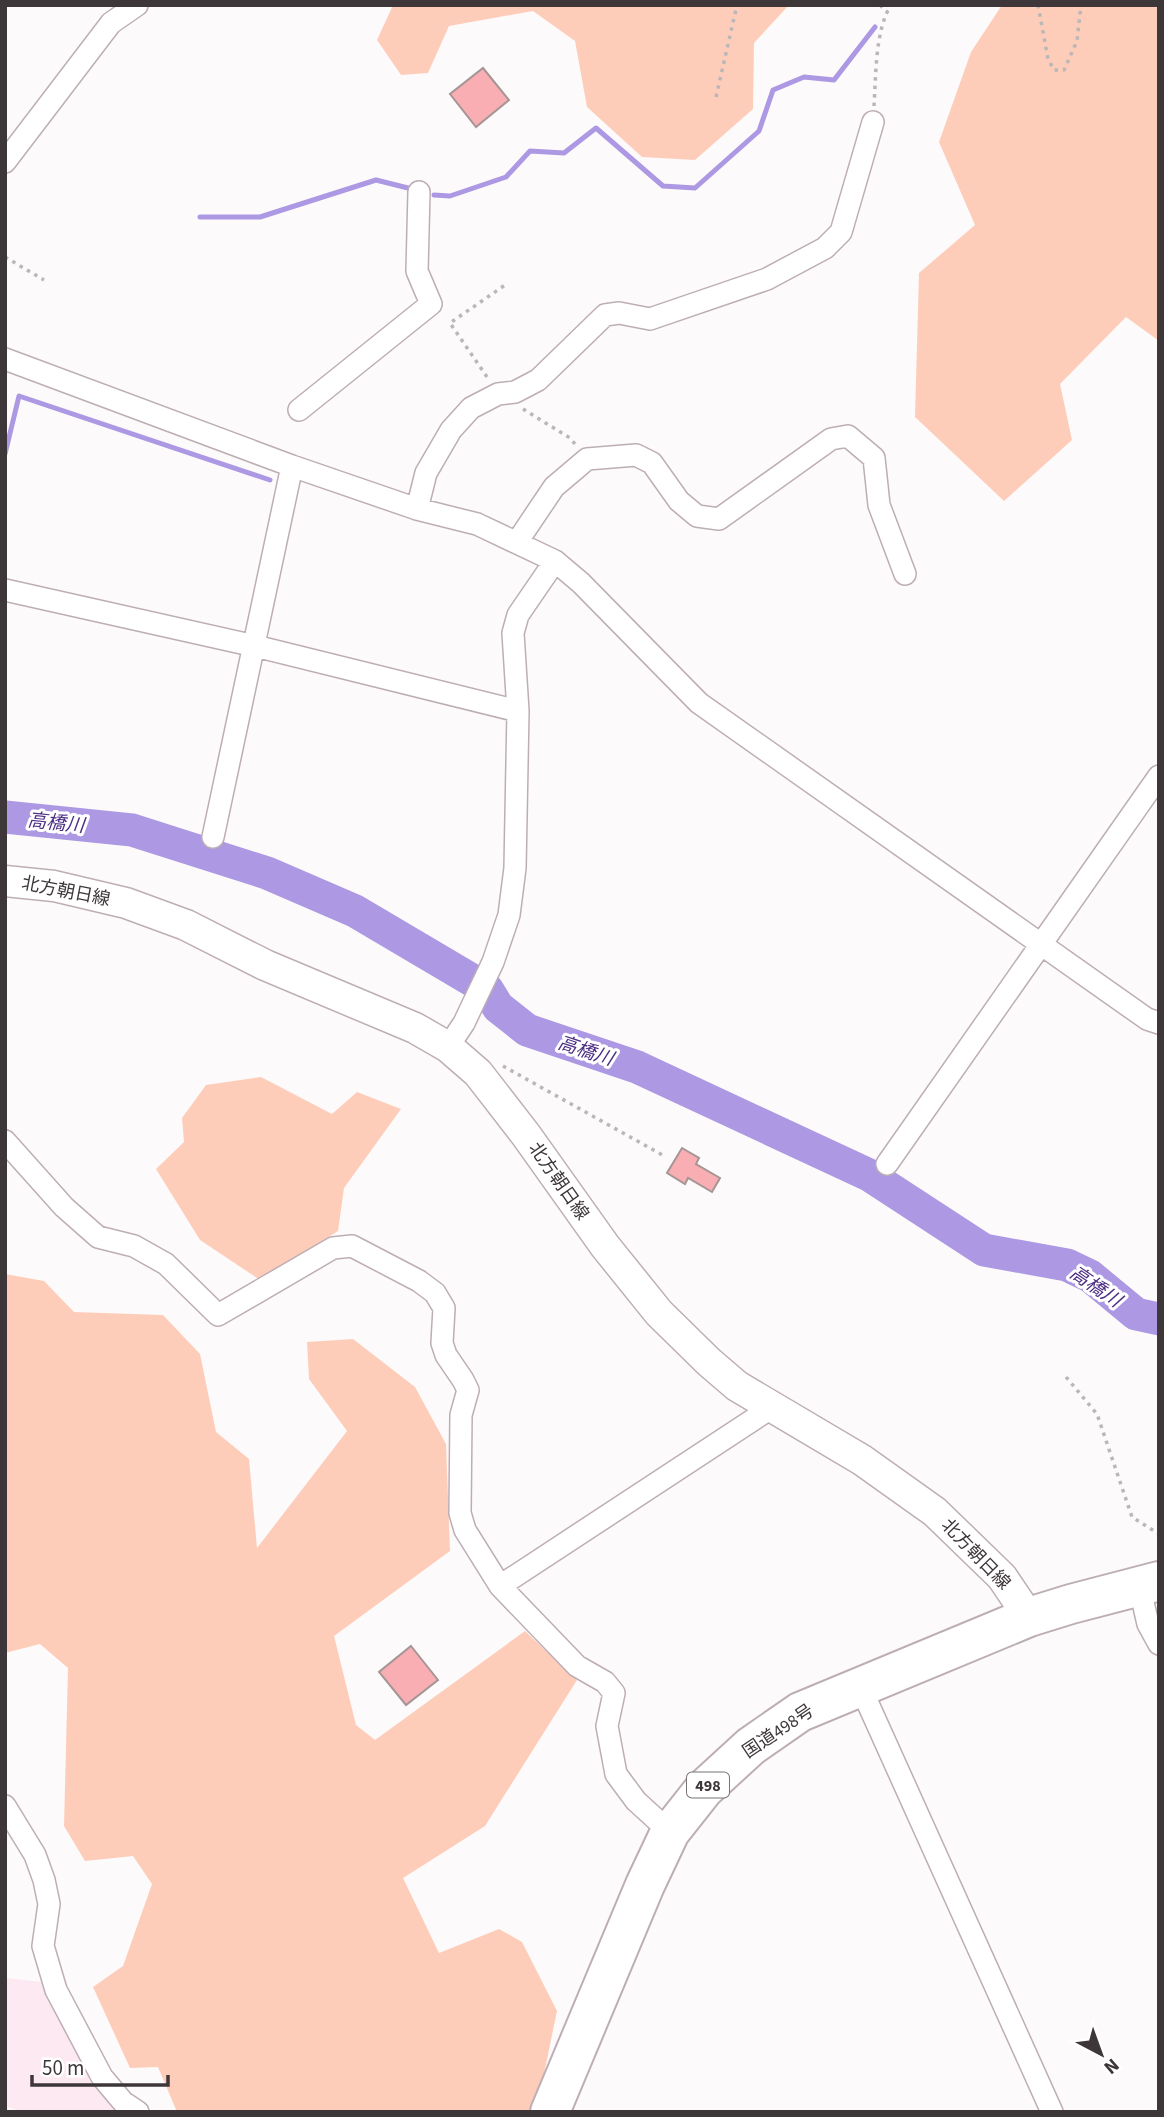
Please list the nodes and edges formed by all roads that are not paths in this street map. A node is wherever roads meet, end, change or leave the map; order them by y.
1 (137, 5) edge
2 (873, 122) road end
3 (5, 162) edge
4 (419, 192) dead end
5 (5, 359) edge
6 (299, 410) dead end
7 (292, 466) junction
8 (417, 509) junction
9 (517, 542) junction
10 (555, 561) junction
11 (905, 574) dead end
12 (5, 590) edge
13 (255, 646) junction
14 (518, 711) junction
15 (1159, 776) edge
16 (214, 837) dead end
17 (5, 881) edge
18 (1040, 944) junction
19 (1159, 1023) edge
20 (448, 1047) junction
21 (5, 1141) edge
22 (887, 1164) dead end
23 (771, 1408) junction
24 (1149, 1583) edge
25 (500, 1586) junction
26 (1029, 1617) junction
27 (1159, 1644) edge
28 (860, 1686) junction
29 (5, 1806) edge
30 (670, 1832) junction
31 (138, 2112) edge
32 (550, 2112) edge
33 (1052, 2112) edge

1 - 3 street
2 - 8 street
4 - 6 street
5 - 7 street
7 - 8 street
7 - 13 street
8 - 9 street
9 - 10 street
9 - 11 street
10 - 14 street
10 - 18 street
12 - 13 street
13 - 14 street
13 - 16 street
14 - 20 street
15 - 18 street
17 - 20 main road, 北方朝日線
18 - 19 street
18 - 22 street
20 - 23 main road, 北方朝日線
21 - 25 street
23 - 25 street
23 - 26 main road, 北方朝日線
24 - 26 highway, 国道498号 / 498
24 - 27 street
25 - 30 street
26 - 28 highway, 国道498号 / 498
28 - 30 highway, 国道498号 / 498
28 - 33 street
29 - 31 street
30 - 32 highway, 国道498号 / 498

